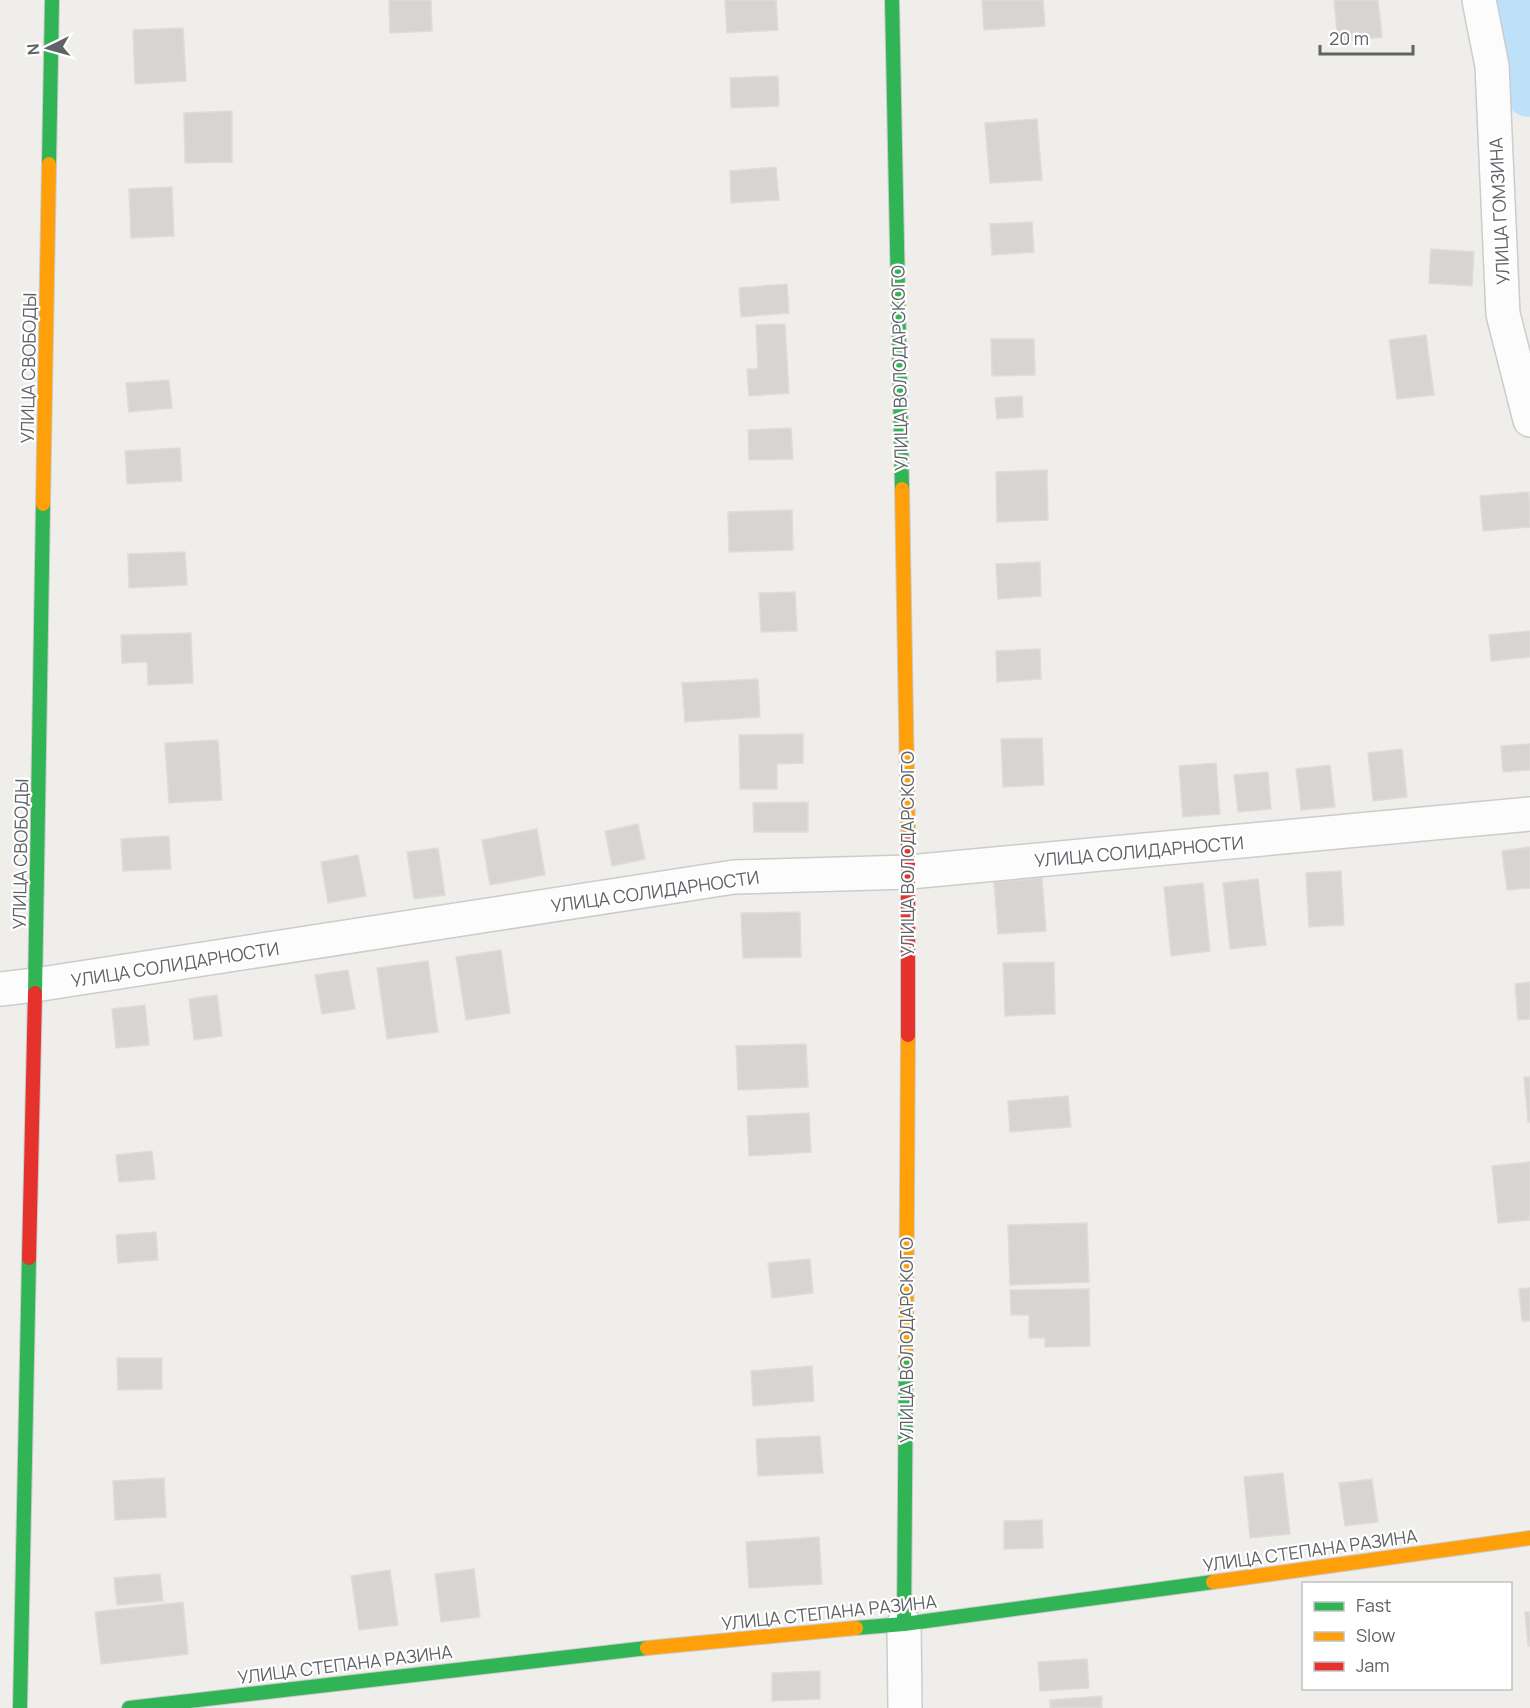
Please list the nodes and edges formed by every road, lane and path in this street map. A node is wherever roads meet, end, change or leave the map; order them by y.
1 (52, 0) edge
2 (892, 0) edge
3 (1479, 0) edge
4 (1530, 420) edge
5 (1530, 814) edge
6 (909, 872) junction
7 (35, 985) junction
8 (0, 988) edge
9 (1530, 1538) edge
10 (904, 1624) junction
11 (20, 1708) edge
12 (129, 1708) edge
13 (905, 1708) edge

1 - 7 main road, УЛИЦА СВОБОДЫ
2 - 6 main road, УЛИЦА ВОЛОДАРСКОГО
3 - 4 street, УЛИЦА ГОМЗИНА
5 - 6 street, УЛИЦА СОЛИДАРНОСТИ
6 - 7 street, УЛИЦА СОЛИДАРНОСТИ
6 - 10 main road, УЛИЦА ВОЛОДАРСКОГО
7 - 8 street, УЛИЦА СОЛИДАРНОСТИ
7 - 11 main road, УЛИЦА СВОБОДЫ
9 - 10 main road, УЛИЦА СТЕПАНА РАЗИНА
10 - 12 main road, УЛИЦА СТЕПАНА РАЗИНА
10 - 13 street, УЛИЦА ВОЛОДАРСКОГО

